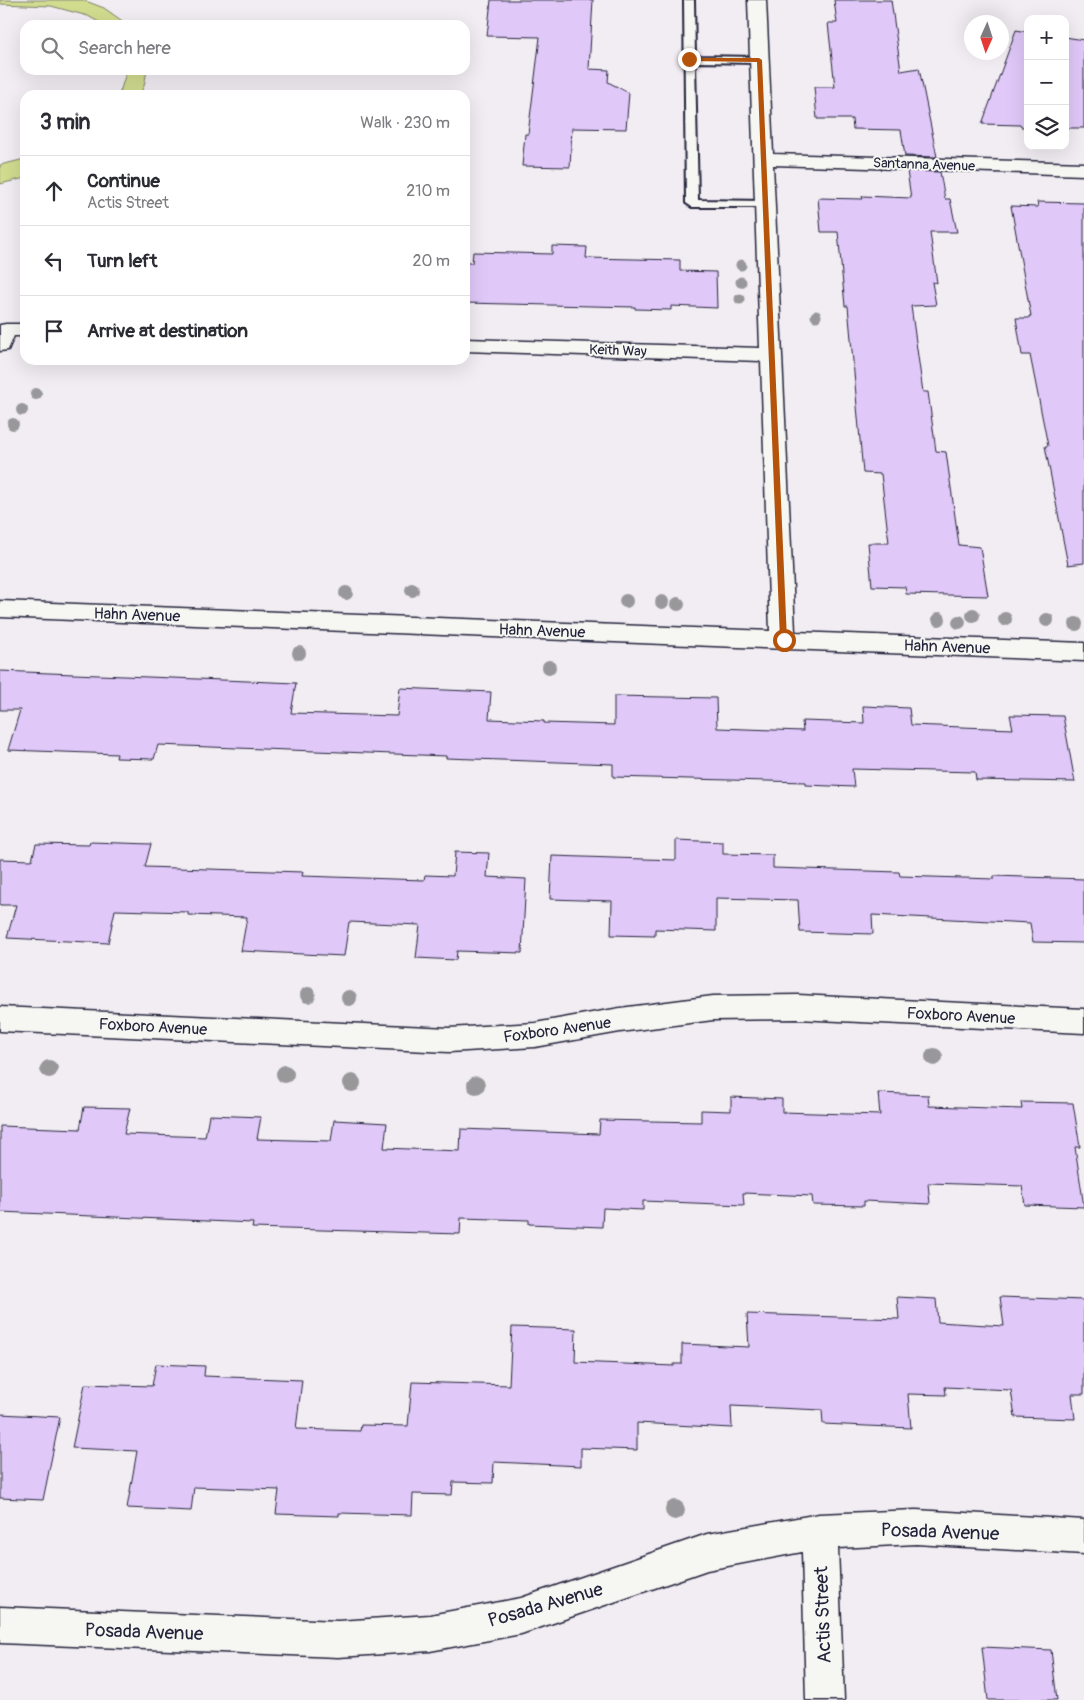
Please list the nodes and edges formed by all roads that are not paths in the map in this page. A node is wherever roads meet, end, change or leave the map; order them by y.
1 (689, 0) edge
2 (757, 0) edge
3 (689, 59) junction
4 (759, 60) junction
5 (763, 159) junction
6 (1084, 169) edge
7 (765, 206) junction
8 (470, 345) edge
9 (772, 356) junction
10 (0, 609) edge
11 (784, 640) junction
12 (1084, 652) edge
13 (0, 1018) edge
14 (1084, 1021) edge
15 (819, 1531) junction
16 (1084, 1537) edge
17 (0, 1625) edge
18 (825, 1700) edge

1 - 3 lane
2 - 4 street
3 - 4 lane
3 - 7 lane
4 - 5 street
5 - 6 street, Santanna Avenue
5 - 7 street
7 - 9 street
8 - 9 street, Keith Way
9 - 11 street
10 - 11 street, Hahn Avenue
11 - 12 street, Hahn Avenue
13 - 14 street, Foxboro Avenue
15 - 16 street, Posada Avenue
15 - 17 street, Posada Avenue
15 - 18 street, Actis Street

